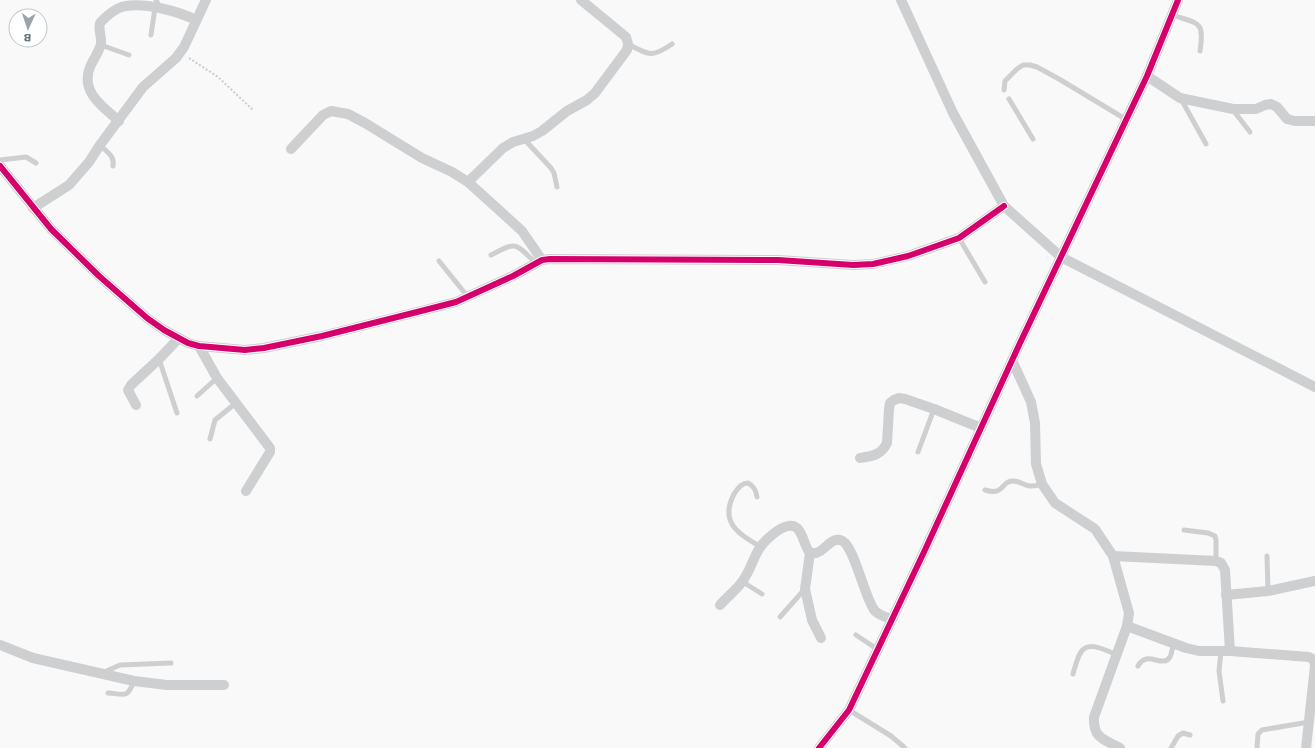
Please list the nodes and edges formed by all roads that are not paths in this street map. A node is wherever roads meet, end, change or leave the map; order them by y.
1 (206, 0) edge
2 (581, 0) edge
3 (901, 0) edge
4 (1178, 0) edge
5 (157, 6) edge
6 (1172, 14) junction
7 (196, 20) junction
8 (151, 35) dead end
9 (628, 44) junction
10 (672, 44) dead end
11 (101, 45) junction
12 (1200, 51) dead end
13 (129, 55) dead end
14 (1147, 76) junction
15 (1004, 90) dead end
16 (1180, 98) junction
17 (1009, 99) dead end
18 (1233, 109) junction
19 (119, 120) junction
20 (1127, 120) junction
21 (1315, 120) edge
22 (1250, 132) dead end
23 (524, 138) junction
24 (1033, 139) dead end
25 (1206, 144) dead end
26 (100, 145) junction
27 (291, 149) dead end
28 (0, 160) edge
29 (36, 163) dead end
30 (0, 166) edge
31 (113, 166) dead end
32 (468, 182) junction
33 (557, 187) dead end
34 (1004, 206) junction
35 (33, 208) junction
36 (959, 238) junction
37 (491, 255) dead end
38 (1061, 257) junction
39 (439, 261) dead end
40 (539, 262) junction
41 (986, 282) dead end
42 (468, 297) junction
43 (179, 338) junction
44 (199, 346) junction
45 (159, 359) junction
46 (1012, 360) junction
47 (217, 378) junction
48 (1315, 387) edge
49 (197, 396) dead end
50 (236, 403) junction
51 (136, 405) dead end
52 (934, 409) junction
53 (177, 413) dead end
54 (981, 428) junction
55 (210, 439) dead end
56 (918, 452) dead end
57 (860, 458) dead end
58 (1042, 484) junction
59 (984, 490) dead end
60 (246, 491) dead end
61 (757, 497) dead end
62 (1184, 530) dead end
63 (761, 547) junction
64 (810, 553) junction
65 (1113, 556) junction
66 (1266, 556) dead end
67 (1216, 561) junction
68 (1315, 581) edge
69 (742, 582) junction
70 (805, 590) junction
71 (1268, 591) junction
72 (762, 594) dead end
73 (1226, 595) junction
74 (720, 604) dead end
75 (780, 618) dead end
76 (891, 619) junction
77 (1127, 626) junction
78 (856, 635) dead end
79 (821, 638) dead end
80 (1174, 644) junction
81 (0, 645) edge
82 (877, 649) junction
83 (1225, 651) junction
84 (1117, 655) junction
85 (171, 663) dead end
86 (1138, 666) dead end
87 (102, 673) junction
88 (1073, 674) dead end
89 (134, 681) junction
90 (224, 685) dead end
91 (108, 692) dead end
92 (1223, 701) dead end
93 (849, 710) junction
94 (1308, 722) junction
95 (1190, 735) dead end
96 (818, 748) edge
97 (905, 748) edge
98 (1120, 748) edge
99 (1171, 748) edge
100 (1257, 748) edge
101 (1306, 748) edge

1 - 7 street
2 - 9 street
3 - 34 street
4 - 6 street
5 - 7 street
5 - 8 lane
5 - 11 street
6 - 12 lane
6 - 14 street
7 - 19 street
9 - 10 lane
9 - 23 street
11 - 13 lane
11 - 19 street
14 - 16 street
14 - 20 street
15 - 20 lane
16 - 18 street
16 - 25 lane
17 - 24 lane
18 - 21 street
18 - 22 lane
19 - 26 street
20 - 38 street
23 - 32 street
23 - 33 lane
26 - 31 lane
26 - 35 street
27 - 32 street
28 - 29 lane
30 - 35 street
32 - 40 street
34 - 36 street
34 - 38 street
35 - 43 street
36 - 40 street
36 - 41 lane
37 - 40 lane
38 - 46 street
38 - 48 street
39 - 42 lane
40 - 42 street
42 - 44 street
43 - 44 street
43 - 45 street
44 - 47 street
45 - 51 street
45 - 53 lane
46 - 54 street
46 - 58 street
47 - 49 lane
47 - 50 street
50 - 55 lane
50 - 60 street
52 - 54 street
52 - 56 lane
52 - 57 street
54 - 76 street
58 - 59 lane
58 - 65 street
61 - 63 lane
62 - 67 lane
63 - 64 street
63 - 69 street
64 - 70 street
64 - 76 street
65 - 67 street
65 - 77 street
66 - 71 lane
67 - 73 street
68 - 71 street
69 - 72 lane
69 - 74 street
70 - 75 lane
70 - 79 street
71 - 73 street
73 - 83 street
76 - 82 street
77 - 80 street
77 - 84 street
78 - 82 lane
80 - 83 street
80 - 86 lane
81 - 87 street
82 - 93 street
83 - 92 lane
83 - 94 street
84 - 88 lane
84 - 98 street
85 - 87 lane
87 - 89 street
89 - 90 street
89 - 91 lane
93 - 96 street
93 - 97 lane
94 - 100 lane
94 - 101 street
95 - 99 lane

